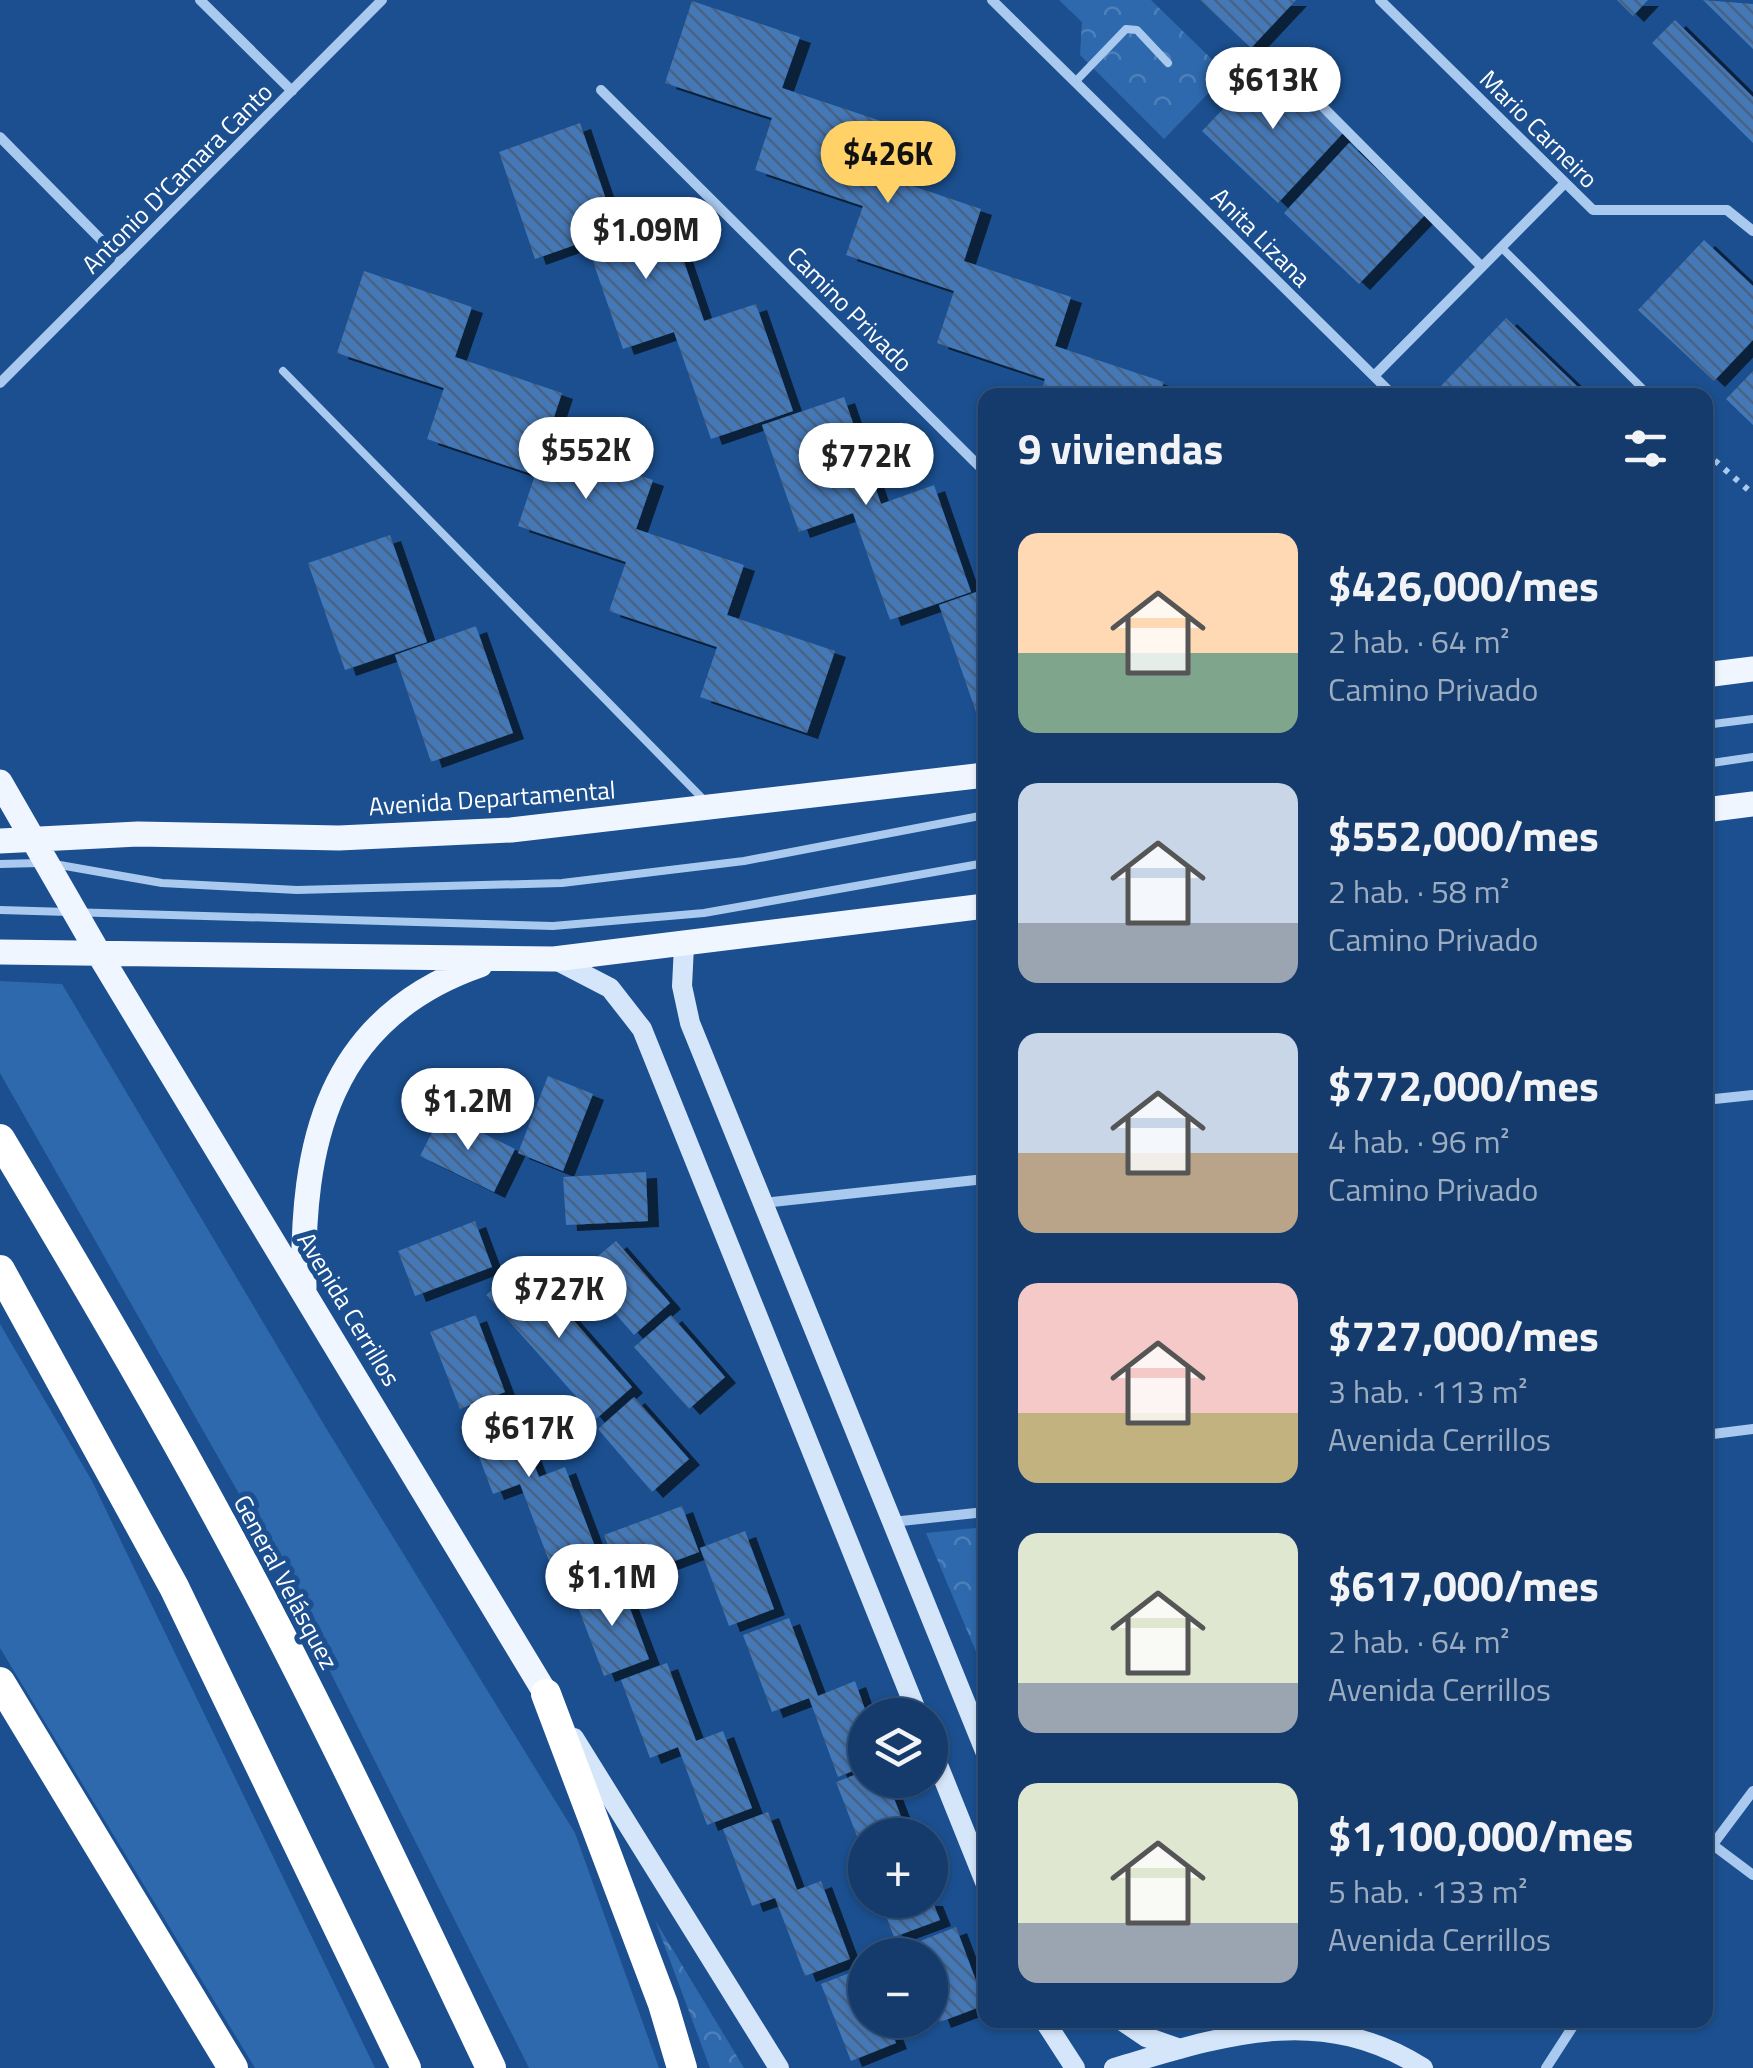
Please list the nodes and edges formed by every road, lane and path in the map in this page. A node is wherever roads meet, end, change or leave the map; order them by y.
1 (200, 0) edge
2 (382, 0) edge
3 (992, 0) edge
4 (1380, 0) edge
5 (1168, 63) dead end
6 (1075, 82) junction
7 (292, 90) junction
8 (602, 90) dead end
9 (1316, 100) dead end
10 (0, 137) edge
11 (1564, 183) junction
12 (1753, 230) edge
13 (1502, 248) junction
14 (122, 261) junction
15 (1482, 267) junction
16 (284, 371) dead end
17 (1374, 376) junction
18 (0, 384) edge
19 (1387, 388) edge
20 (1641, 388) edge
21 (1713, 459) edge
22 (978, 465) edge
23 (1753, 494) edge
24 (1753, 669) edge
25 (1713, 674) edge
26 (1753, 718) edge
27 (1713, 724) edge
28 (1753, 758) edge
29 (1713, 763) edge
30 (978, 776) edge
31 (0, 782) edge
32 (1753, 804) edge
33 (713, 809) junction
34 (1713, 809) edge
35 (978, 816) edge
36 (0, 840) edge
37 (43, 852) junction
38 (0, 864) edge
39 (978, 864) edge
40 (978, 907) edge
41 (0, 910) edge
42 (76, 912) junction
43 (684, 946) junction
44 (0, 952) edge
45 (99, 954) junction
46 (554, 959) junction
47 (494, 960) junction
48 (1753, 1095) edge
49 (1713, 1099) edge
50 (0, 1139) edge
51 (978, 1180) edge
52 (763, 1203) junction
53 (0, 1270) edge
54 (304, 1293) junction
55 (1753, 1429) edge
56 (1713, 1434) edge
57 (978, 1513) edge
58 (891, 1522) junction
59 (0, 1682) edge
60 (546, 1694) junction
61 (911, 1698) edge
62 (978, 1729) edge
63 (948, 1789) edge
64 (1753, 1791) edge
65 (1713, 1840) edge
66 (1713, 1849) edge
67 (978, 1864) edge
68 (1753, 1875) edge
69 (1049, 2028) edge
70 (1133, 2028) edge
71 (1569, 2028) edge
72 (1180, 2049) junction
73 (1413, 2066) edge
74 (233, 2068) edge
75 (406, 2068) edge
76 (491, 2068) edge
77 (682, 2068) edge
78 (778, 2068) edge
79 (1075, 2068) edge
80 (1114, 2068) edge
81 (1546, 2068) edge

1 - 7 street
2 - 7 street, Antonio D'Camara Canto
3 - 6 street, Anita Lizana
4 - 11 street, Mario Carneiro
5 - 6 lane
6 - 17 street, Anita Lizana
7 - 14 street, Antonio D'Camara Canto
8 - 22 street, Camino Privado
9 - 15 street
10 - 14 street
11 - 12 street, Mario Carneiro
11 - 13 street
13 - 15 street
13 - 20 lane
14 - 18 street, Antonio D'Camara Canto
15 - 17 street
16 - 33 lane
17 - 19 street, Anita Lizana
21 - 23 path
24 - 25 main road
26 - 27 lane
28 - 29 lane
30 - 33 main road, Avenida Departamental
31 - 37 main road, Avenida Cerrillos
32 - 34 main road
33 - 37 main road, Avenida Departamental
35 - 37 lane
36 - 37 main road, Avenida Departamental
37 - 38 lane
37 - 42 main road, Avenida Cerrillos
39 - 42 lane
40 - 43 main road
41 - 42 lane
42 - 45 main road, Avenida Cerrillos
43 - 46 main road
43 - 52 street
44 - 45 main road
45 - 47 main road
45 - 54 main road, Avenida Cerrillos
46 - 47 main road
46 - 61 street
47 - 54 main road
48 - 49 street
50 - 76 highway, General Velásquez
51 - 52 street
52 - 58 street
53 - 75 highway
54 - 60 main road, Avenida Cerrillos
55 - 56 street
57 - 58 street
58 - 62 street
59 - 74 highway
60 - 77 highway
60 - 78 street, Avenida Cerrillos
63 - 67 street
64 - 65 street
66 - 68 street
69 - 79 street
70 - 72 street
71 - 81 street
72 - 73 street
72 - 80 street

